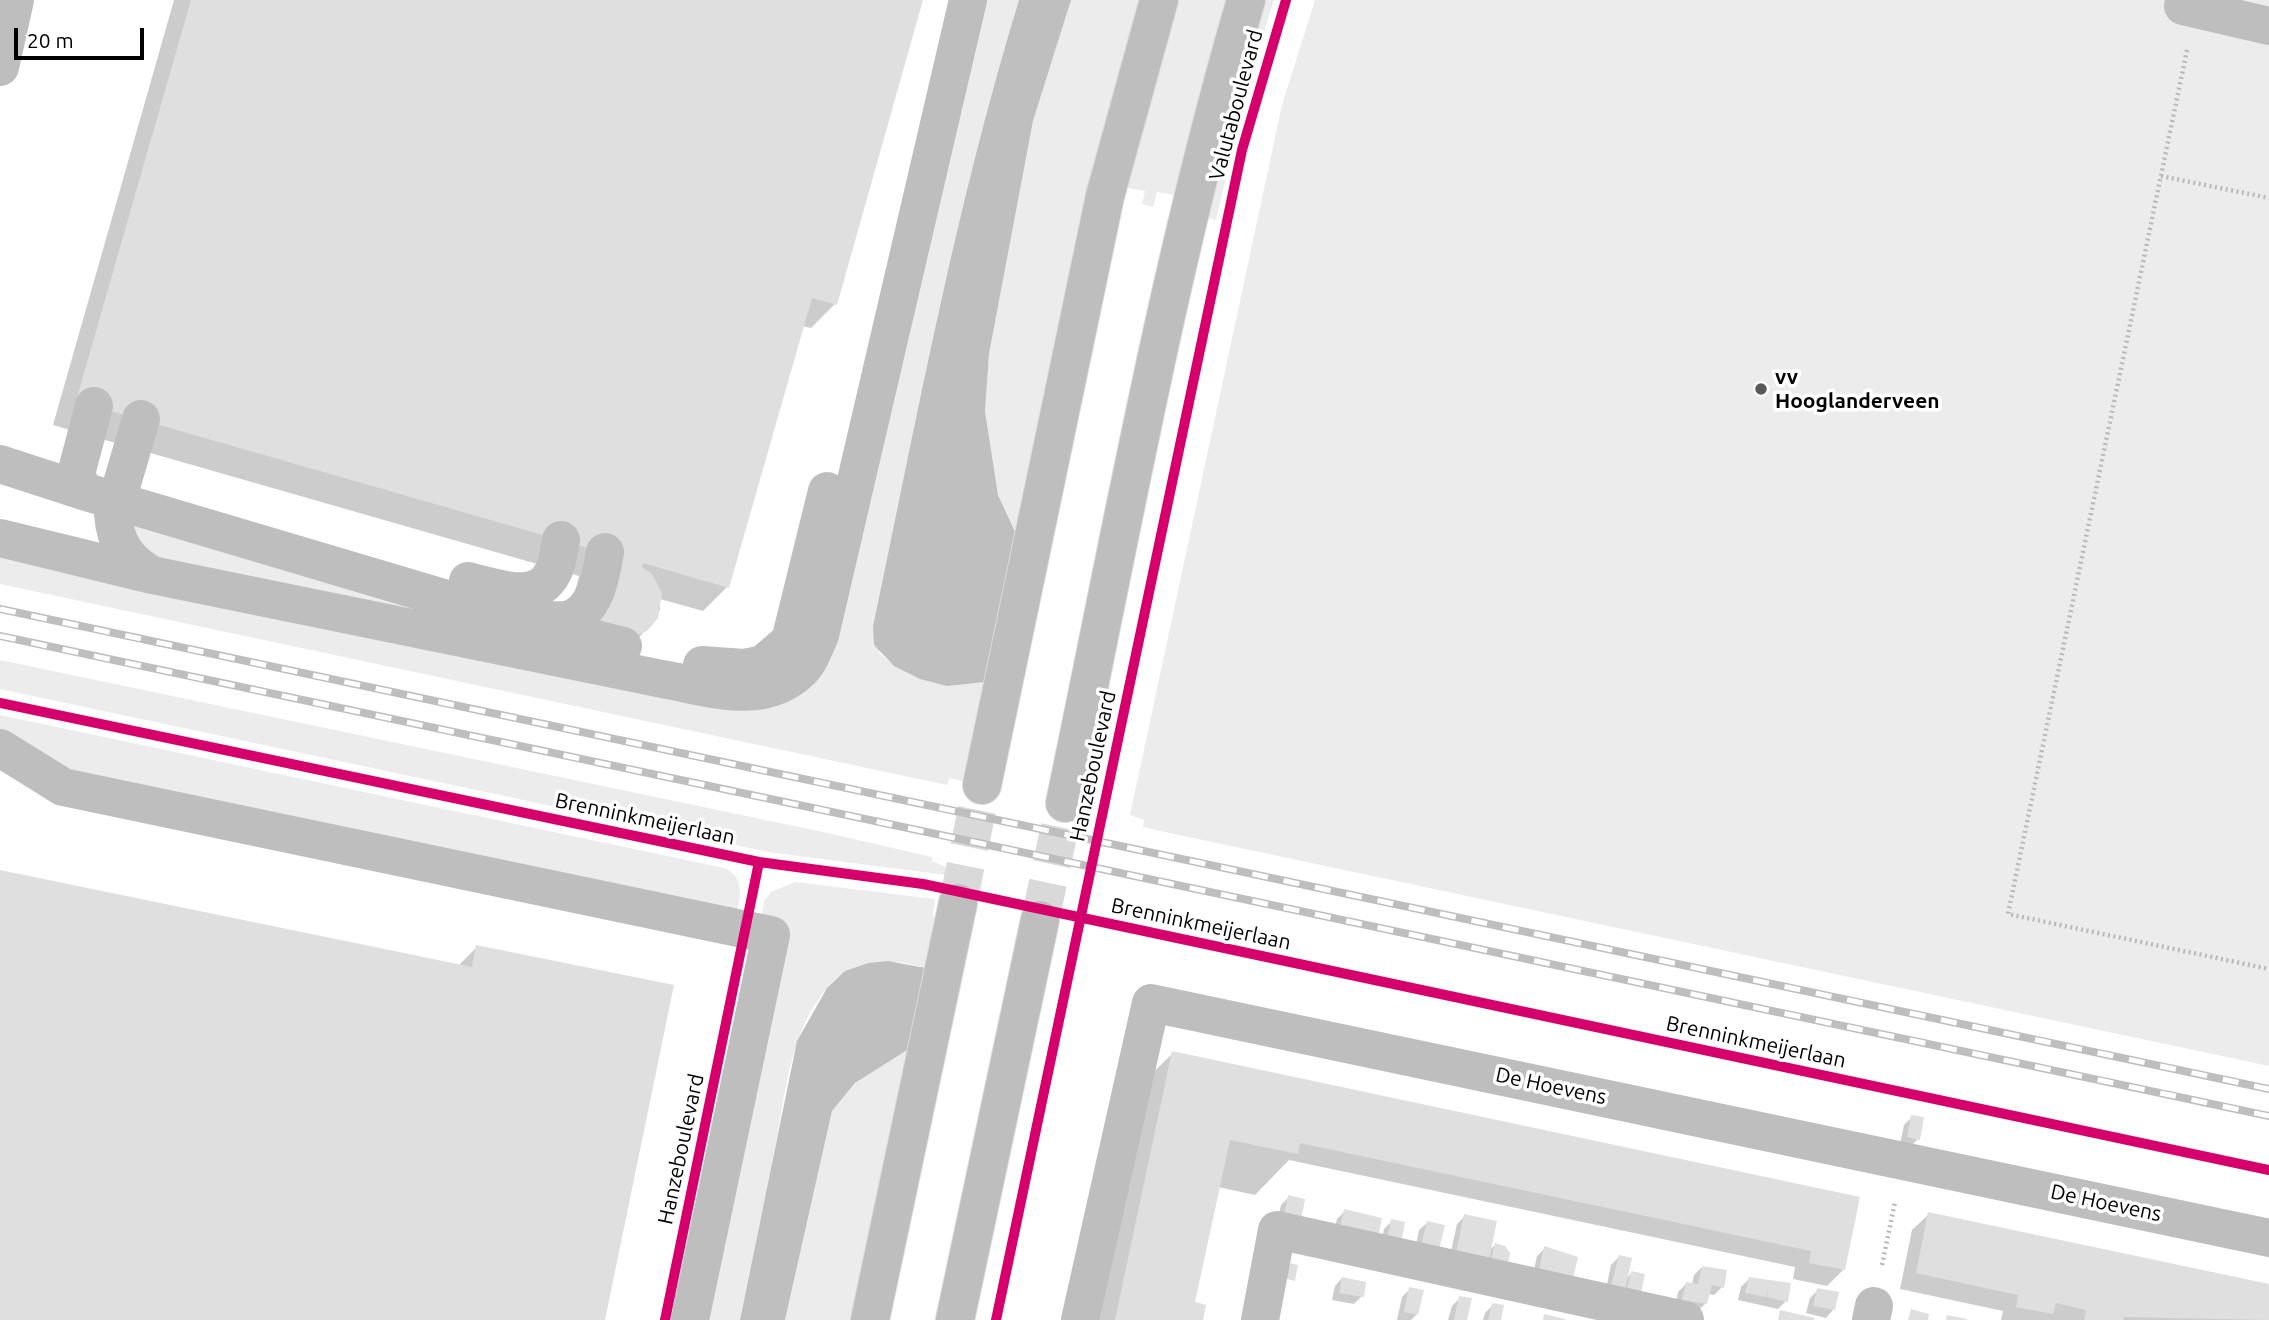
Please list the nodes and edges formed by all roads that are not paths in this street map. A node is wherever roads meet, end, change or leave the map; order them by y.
1 (15, 0) edge
2 (957, 0) edge
3 (968, 0) edge
4 (1159, 0) edge
5 (1246, 0) edge
6 (2190, 4) edge
7 (2269, 26) edge
8 (0, 67) edge
9 (1189, 213) joint
10 (117, 413) junction
11 (0, 464) edge
12 (83, 491) junction
13 (0, 538) edge
14 (561, 540) dead end
15 (605, 552) dead end
16 (152, 575) junction
17 (514, 619) junction
18 (0, 748) edge
19 (982, 785) tunnel mouth
20 (1065, 803) tunnel mouth
21 (958, 903) tunnel mouth
22 (1040, 920) tunnel mouth
23 (2269, 1238) edge
24 (690, 1320) edge
25 (870, 1320) edge
26 (955, 1320) edge
27 (1080, 1320) edge
28 (1260, 1320) edge
29 (1685, 1320) edge

1 - 8 street
2 - 17 street
3 - 16 street
4 - 19 street
5 - 9 street, Valutaboulevard
6 - 7 street
9 - 20 street, Hanzeboulevard
10 - 12 street
10 - 14 street
10 - 16 street
11 - 12 street
12 - 17 street
13 - 16 street
15 - 17 street
18 - 24 street, Hanzeboulevard
21 - 25 street
22 - 26 street
23 - 27 street, De Hoevens
28 - 29 street

